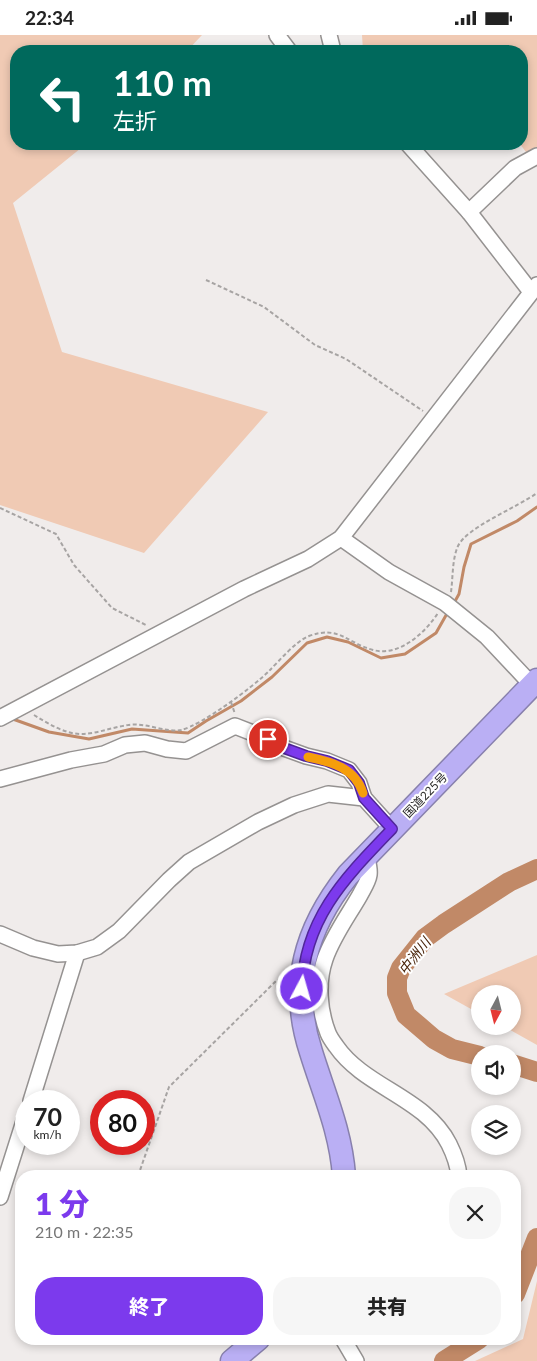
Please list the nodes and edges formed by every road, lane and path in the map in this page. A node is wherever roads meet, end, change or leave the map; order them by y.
1 (413, 150) edge
2 (537, 156) edge
3 (468, 212) junction
4 (206, 280) dead end
5 (534, 288) edge
6 (433, 418) junction
7 (537, 493) edge
8 (0, 508) edge
9 (341, 538) junction
10 (450, 606) junction
11 (162, 633) junction
12 (534, 683) edge
13 (21, 707) junction
14 (0, 718) edge
15 (0, 779) edge
16 (364, 798) junction
17 (392, 829) junction
18 (366, 856) junction
19 (0, 934) edge
20 (77, 953) junction
21 (302, 977) junction
22 (34, 1090) edge
23 (15, 1155) edge
24 (140, 1170) edge
25 (344, 1170) edge
26 (457, 1170) edge
27 (10, 1174) edge
28 (0, 1197) edge
29 (251, 1345) edge
30 (347, 1345) edge
31 (232, 1361) edge
32 (356, 1361) edge

1 - 3 street
2 - 3 street
3 - 5 street
4 - 6 path
5 - 6 street
6 - 9 street
7 - 10 path
8 - 11 path
9 - 10 street
9 - 11 street
10 - 12 street
10 - 13 path
11 - 13 street
12 - 17 highway, 国道225号
13 - 14 street
15 - 16 street
16 - 17 street
16 - 20 street
17 - 18 highway, 国道225号
18 - 21 highway, 国道225号
18 - 26 street
19 - 20 street
20 - 22 street
21 - 24 path
21 - 25 highway, 国道225号
23 - 27 street
27 - 28 street
29 - 31 highway
30 - 32 street

